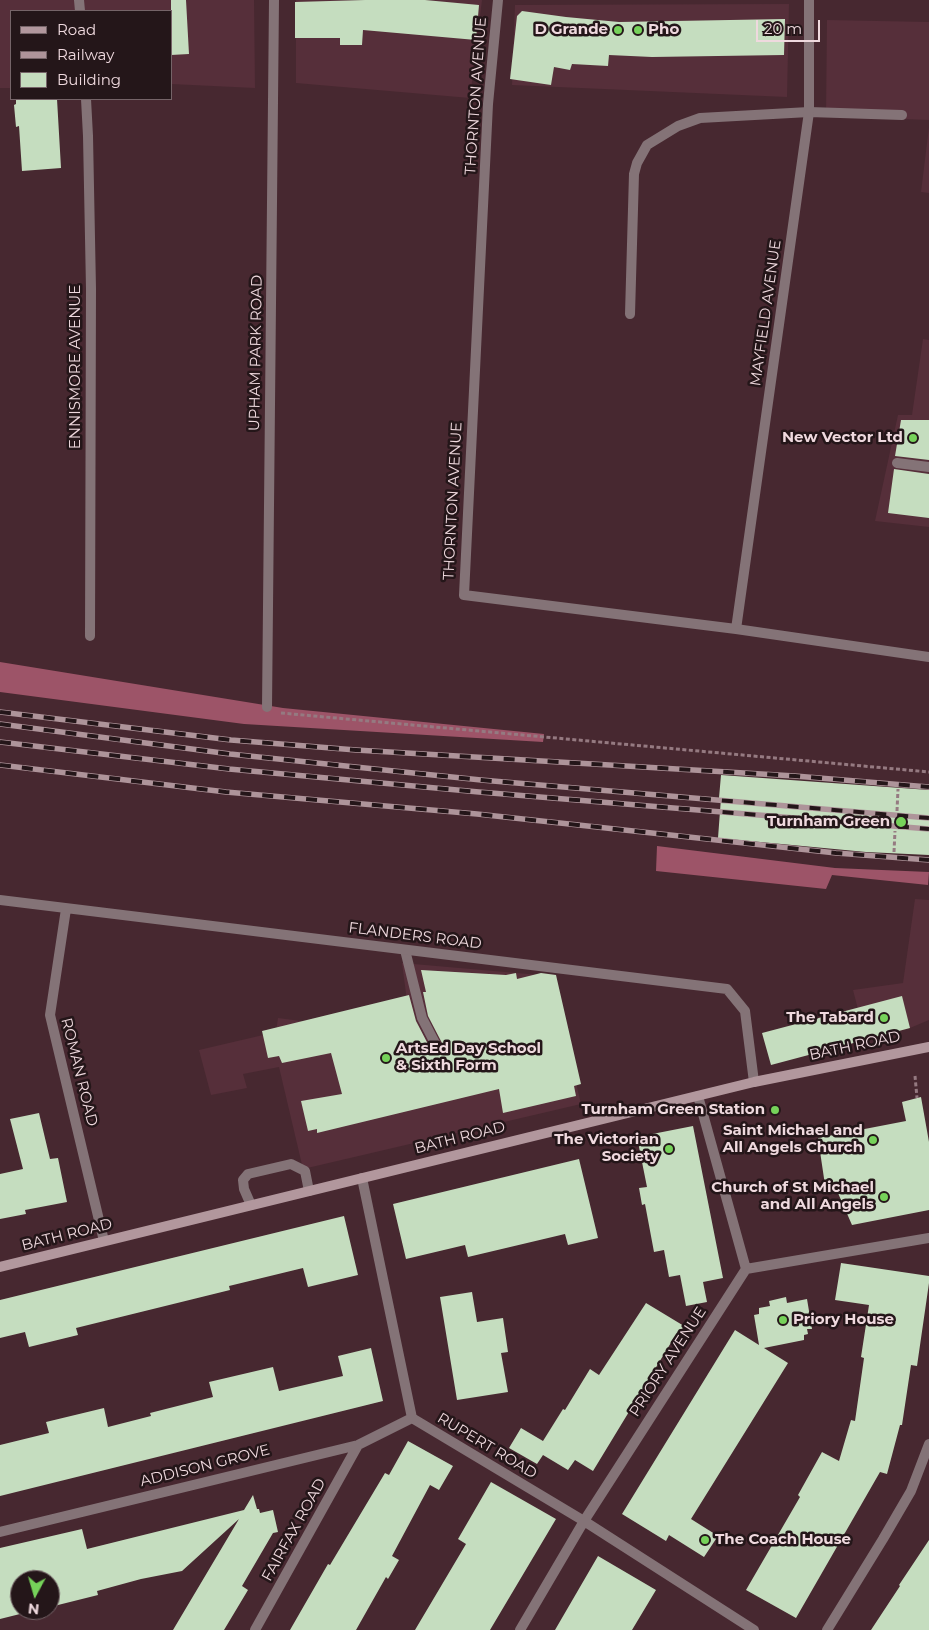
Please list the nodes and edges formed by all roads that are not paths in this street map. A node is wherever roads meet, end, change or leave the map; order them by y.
1 (274, 0) edge
2 (498, 0) edge
3 (809, 0) edge
4 (86, 100) edge
5 (809, 112) junction
6 (902, 114) dead end
7 (630, 314) dead end
8 (897, 463) dead end
9 (929, 467) edge
10 (736, 628) junction
11 (90, 636) dead end
12 (929, 657) edge
13 (267, 706) road end
14 (0, 900) edge
15 (66, 909) junction
16 (405, 950) junction
17 (435, 1043) dead end
18 (929, 1047) edge
19 (754, 1082) junction
20 (698, 1096) junction
21 (362, 1178) junction
22 (309, 1191) junction
23 (251, 1205) junction
24 (929, 1238) edge
25 (104, 1241) junction
26 (0, 1267) edge
27 (746, 1269) junction
28 (412, 1418) junction
29 (929, 1444) edge
30 (358, 1445) junction
31 (584, 1521) junction
32 (0, 1532) edge
33 (255, 1630) edge
34 (520, 1630) edge
35 (754, 1630) edge
36 (827, 1630) edge

1 - 13 street, UPHAM PARK ROAD
2 - 10 street, THORNTON AVENUE
3 - 5 street, MAYFIELD AVENUE
4 - 11 street, ENNISMORE AVENUE
5 - 6 street
5 - 7 street
5 - 10 street, MAYFIELD AVENUE
8 - 9 street
10 - 12 street, THORNTON AVENUE
14 - 15 street, FLANDERS ROAD
15 - 16 street, FLANDERS ROAD
15 - 25 street, ROMAN ROAD
16 - 17 street
16 - 19 street, FLANDERS ROAD
18 - 19 main road, BATH ROAD
19 - 20 main road, BATH ROAD
20 - 21 main road, BATH ROAD
20 - 27 street
21 - 22 main road, BATH ROAD
21 - 28 street, RUPERT ROAD
22 - 23 main road, BATH ROAD
22 - 23 street
23 - 25 main road, BATH ROAD
24 - 27 street
25 - 26 main road, BATH ROAD
27 - 31 street, PRIORY AVENUE
28 - 30 street, ADDISON GROVE
28 - 31 street, RUPERT ROAD
29 - 36 street
30 - 32 street, ADDISON GROVE
30 - 33 street, FAIRFAX ROAD
31 - 34 street, PRIORY AVENUE
31 - 35 street, RUPERT ROAD

